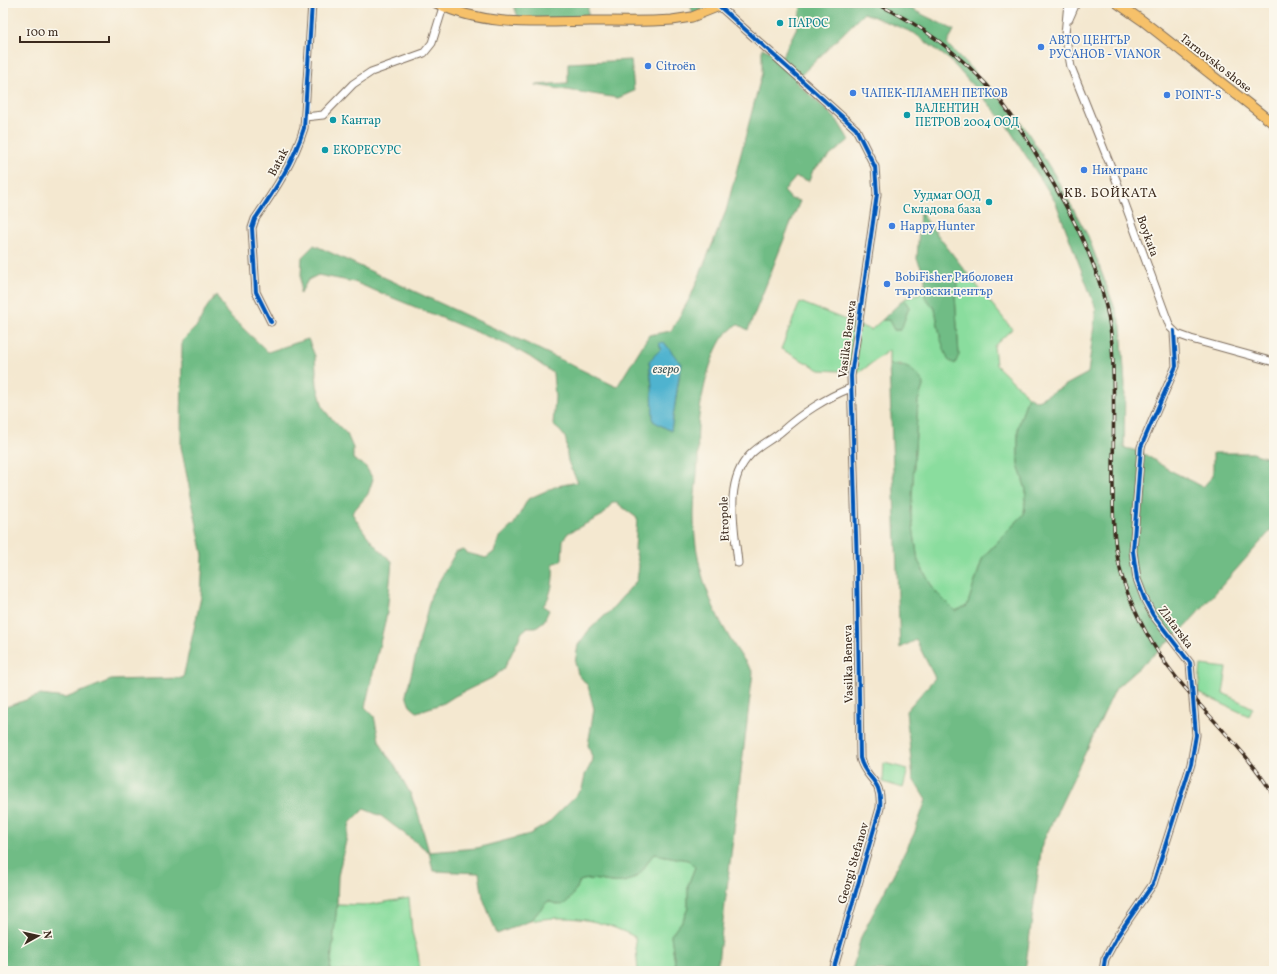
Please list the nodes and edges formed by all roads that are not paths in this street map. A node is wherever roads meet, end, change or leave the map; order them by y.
1 (312, 3) edge
2 (1068, 3) edge
3 (1076, 3) edge
4 (1117, 3) edge
5 (1126, 3) edge
6 (440, 5) edge
7 (723, 5) edge
8 (1143, 21) junction
9 (1066, 25) junction
10 (305, 117) junction
11 (1274, 124) edge
12 (270, 322) dead end
13 (1174, 331) junction
14 (1274, 362) edge
15 (851, 388) junction
16 (738, 563) dead end
17 (861, 765) joint
18 (833, 971) edge
19 (1102, 971) edge

1 - 10 street, Batak
2 - 9 street, Boykata
3 - 9 street, Boykata
4 - 8 main road, Tarnovsko shose
5 - 8 main road, Tarnovsko shose
6 - 7 main road
6 - 10 street
7 - 15 street, Vasilka Beneva
8 - 11 main road, Tarnovsko shose
9 - 13 street, Boykata
10 - 12 street, Batak
13 - 14 street
13 - 19 street, Zlatarska
15 - 16 street, Etropole
15 - 17 street, Vasilka Beneva
17 - 18 street, Georgi Stefanov

